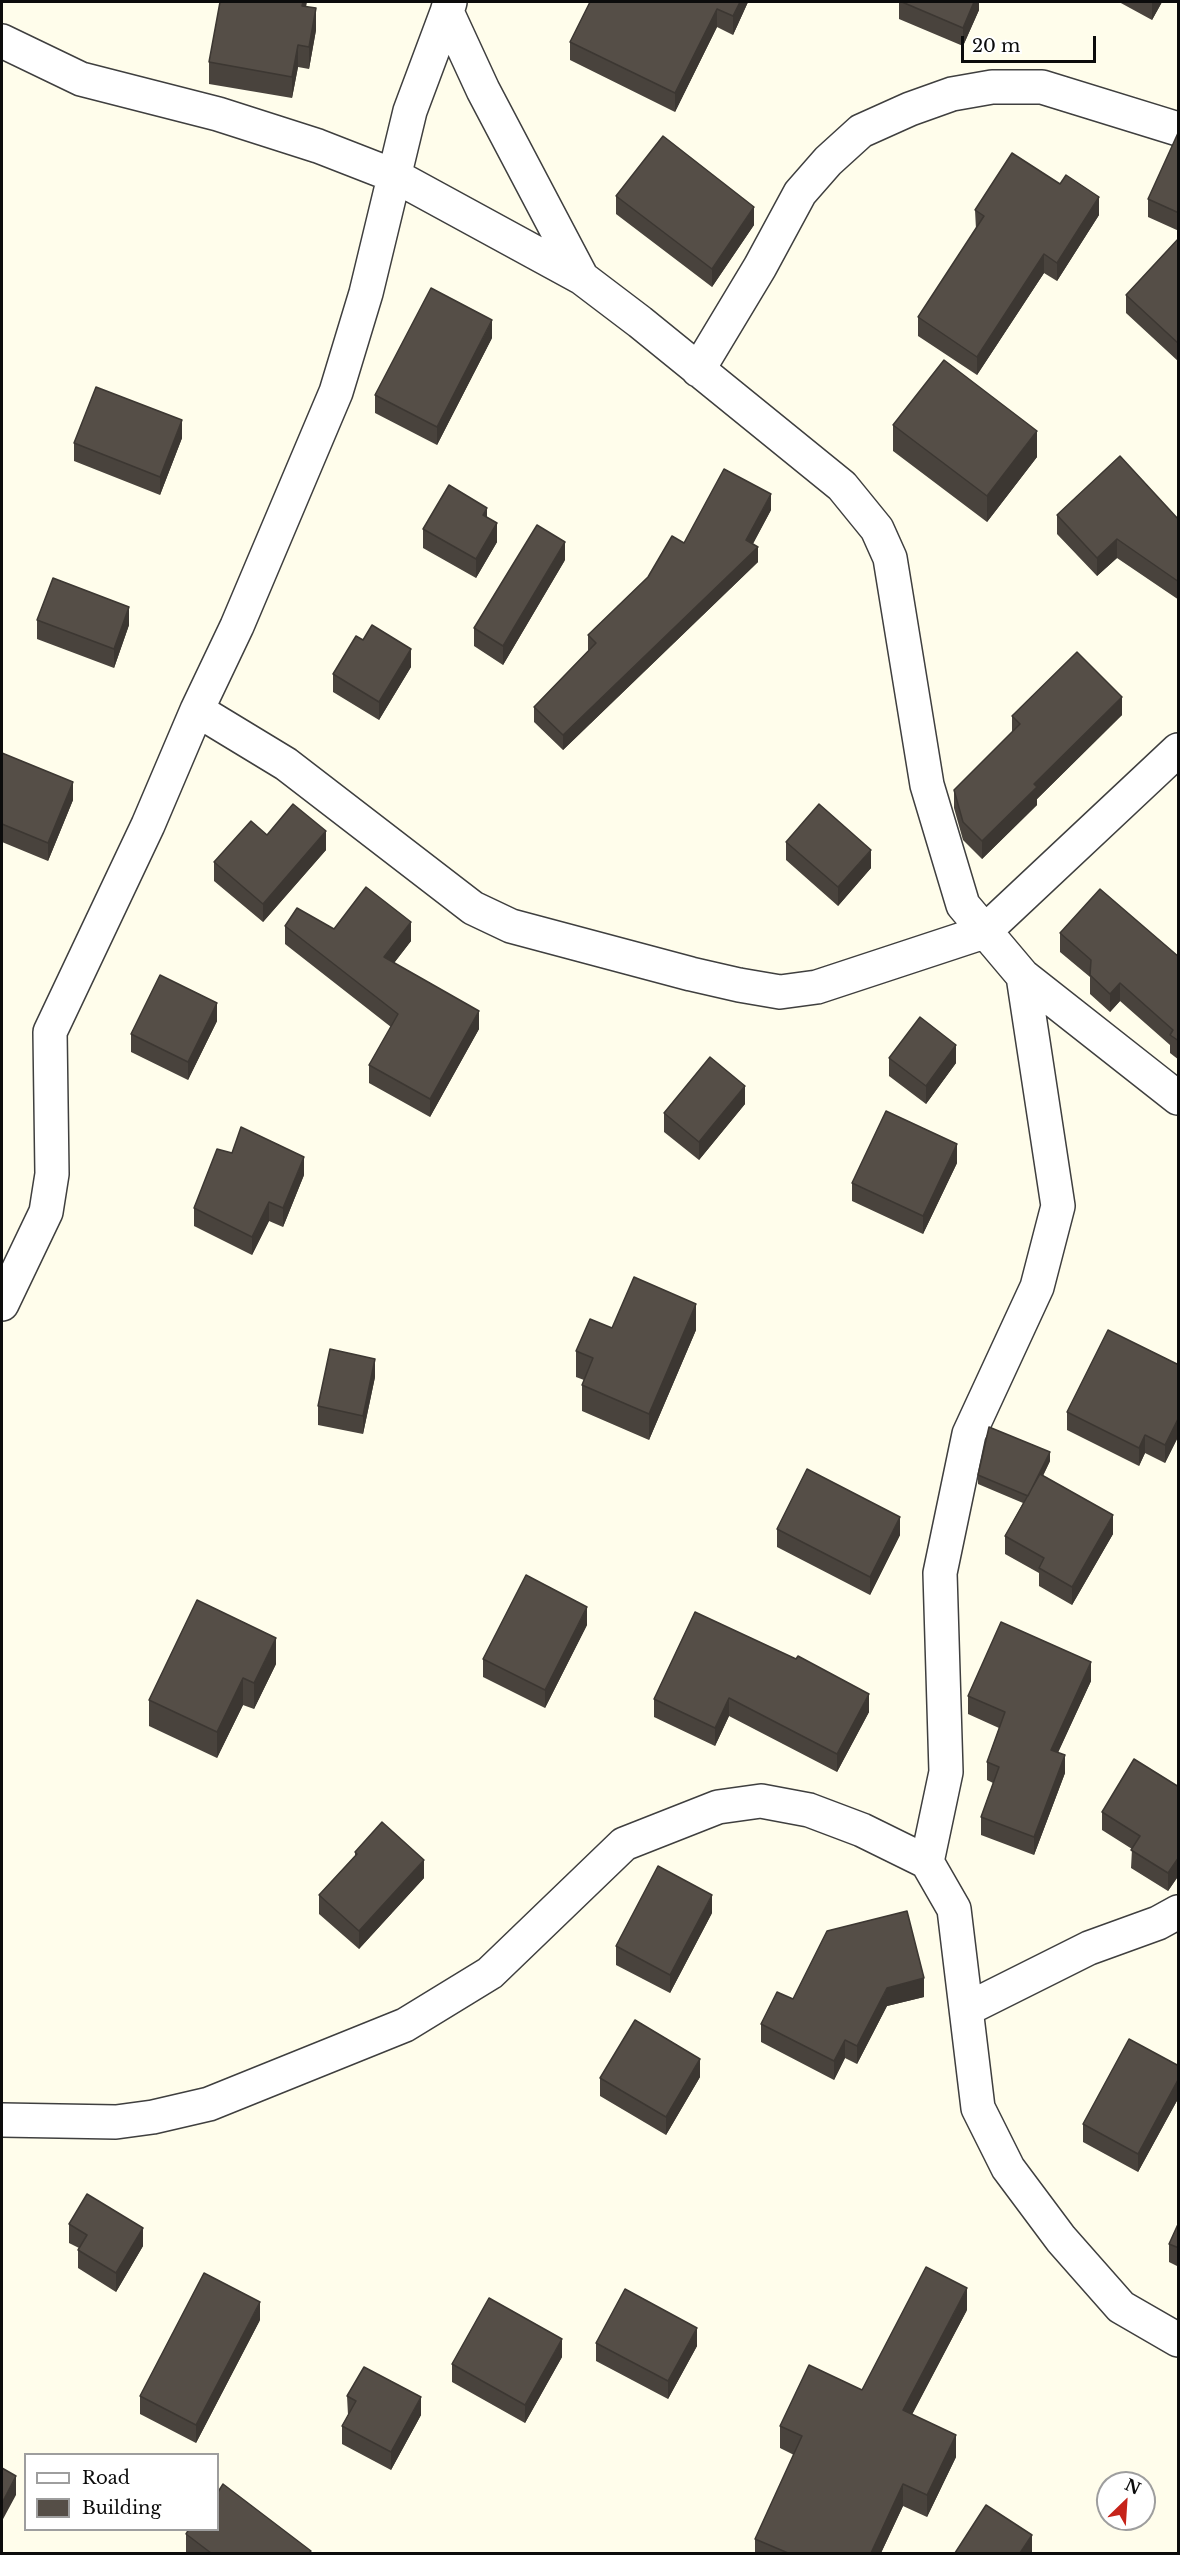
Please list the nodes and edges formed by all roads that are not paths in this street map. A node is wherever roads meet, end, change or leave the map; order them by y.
1 (448, 7) edge
2 (2, 41) edge
3 (1179, 129) edge
4 (395, 176) junction
5 (582, 278) junction
6 (698, 370) junction
7 (197, 710) junction
8 (1179, 750) edge
9 (984, 932) junction
10 (1023, 976) junction
11 (1179, 1098) edge
12 (2, 1304) edge
13 (927, 1862) junction
14 (1179, 1912) edge
15 (967, 2008) junction
16 (2, 2120) edge
17 (1179, 2340) edge

1 - 4 street
1 - 5 street
2 - 4 street
3 - 6 street
4 - 5 street
4 - 7 street
5 - 6 street
6 - 9 street
7 - 9 street
7 - 12 street
8 - 9 street
9 - 10 street
10 - 11 street
10 - 13 street
13 - 15 street
13 - 16 street
14 - 15 street
15 - 17 street

